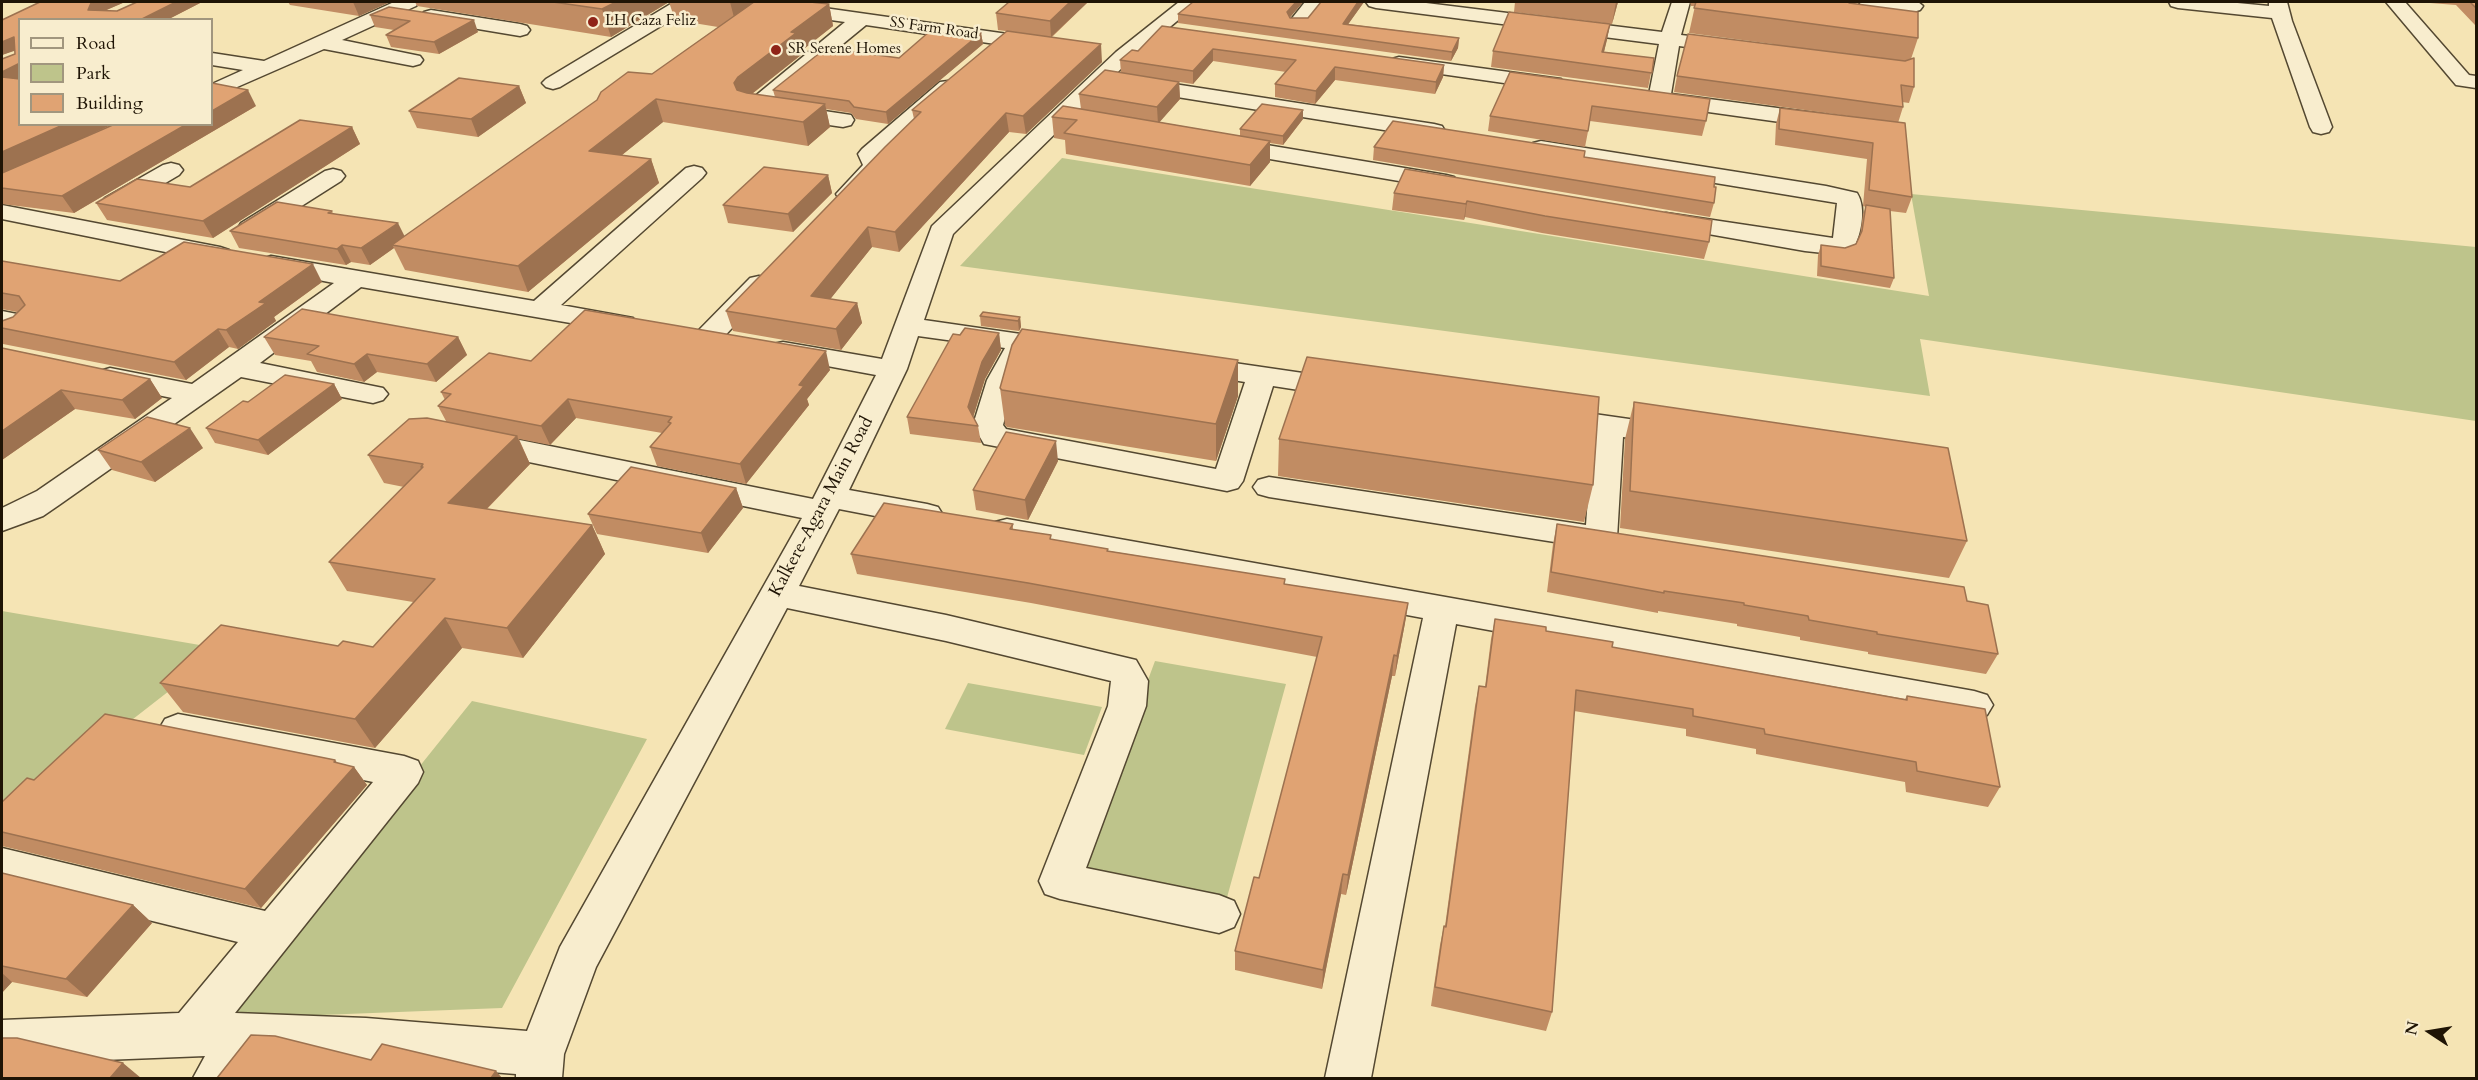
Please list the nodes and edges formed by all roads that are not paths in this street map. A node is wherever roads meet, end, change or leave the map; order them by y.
1 (409, 2) edge
2 (687, 2) edge
3 (745, 2) edge
4 (1190, 2) edge
5 (1314, 2) edge
6 (1376, 2) edge
7 (1681, 2) edge
8 (1869, 2) edge
9 (2178, 2) edge
10 (2395, 2) edge
11 (1913, 6) dead end
12 (2279, 7) edge
13 (391, 10) junction
14 (863, 18) junction
15 (1299, 22) edge
16 (520, 30) dead end
17 (1004, 39) junction
18 (1670, 39) junction
19 (321, 42) junction
20 (1061, 48) edge
21 (1751, 49) edge
22 (986, 54) edge
23 (213, 59) edge
24 (413, 60) dead end
25 (1379, 61) edge
26 (1109, 63) junction
27 (265, 67) junction
28 (959, 77) edge
29 (2476, 82) edge
30 (553, 83) dead end
31 (1577, 88) edge
32 (213, 92) edge
33 (1635, 96) edge
34 (1659, 99) junction
35 (843, 120) dead end
36 (1848, 125) edge
37 (2321, 127) dead end
38 (1451, 134) edge
39 (1208, 142) edge
40 (1521, 145) edge
41 (171, 170) dead end
42 (694, 173) dead end
43 (333, 176) dead end
44 (1464, 185) edge
45 (835, 207) edge
46 (2, 212) edge
47 (1640, 215) edge
48 (76, 225) junction
49 (210, 253) junction
50 (398, 260) edge
51 (778, 265) edge
52 (363, 280) junction
53 (540, 310) junction
54 (2, 319) edge
55 (909, 326) junction
56 (651, 329) edge
57 (1022, 342) junction
58 (5, 348) edge
59 (1091, 352) edge
60 (1171, 363) edge
61 (236, 367) junction
62 (893, 369) junction
63 (82, 371) edge
64 (1262, 375) junction
65 (1365, 391) edge
66 (196, 394) junction
67 (373, 394) dead end
68 (1528, 414) edge
69 (1609, 425) junction
70 (453, 437) edge
71 (1701, 439) edge
72 (1269, 487) dead end
73 (826, 504) junction
74 (2, 520) edge
75 (777, 594) junction
76 (1442, 608) junction
77 (1974, 705) edge
78 (142, 723) edge
79 (2, 866) edge
80 (1219, 914) dead end
81 (274, 932) junction
82 (190, 1034) junction
83 (252, 1034) junction
84 (2, 1042) edge
85 (540, 1066) edge
86 (216, 1078) edge
87 (1348, 1078) edge

1 - 13 street
2 - 30 street
3 - 14 street, SS Farm Road
4 - 26 street, Kalkere-Agara Main Road
5 - 15 street
6 - 18 street
7 - 18 street
8 - 11 street
9 - 12 street
10 - 29 street
12 - 37 street
13 - 16 street
13 - 19 street
14 - 17 street, SS Farm Road
14 - 35 street
17 - 20 street, SS Farm Road
17 - 22 street
18 - 21 street
18 - 34 street
19 - 24 street
19 - 27 street
23 - 27 street
25 - 31 street
26 - 38 street
26 - 55 street, Kalkere-Agara Main Road
27 - 32 street
28 - 45 street
33 - 34 street
34 - 36 street
39 - 44 street
40 - 47 street
41 - 48 street
42 - 53 street
43 - 49 street
46 - 48 street
48 - 49 street
49 - 52 street
50 - 52 street
51 - 62 street
52 - 53 street
52 - 61 street
53 - 56 street
54 - 58 street
55 - 57 street
55 - 62 street, Kalkere-Agara Main Road
57 - 59 street
57 - 64 street
60 - 64 street
61 - 66 street
61 - 67 street
62 - 73 street, Kalkere-Agara Main Road
63 - 66 street
64 - 65 street
66 - 74 street
68 - 69 street
69 - 71 street
69 - 72 street
70 - 73 street
73 - 75 street, Kalkere-Agara Main Road
73 - 76 street
75 - 80 street
75 - 85 street, Kalkere-Agara Main Road
76 - 77 street
76 - 87 street
78 - 81 street
79 - 81 street
81 - 82 street
82 - 83 street
82 - 84 street
83 - 85 street
83 - 86 street

